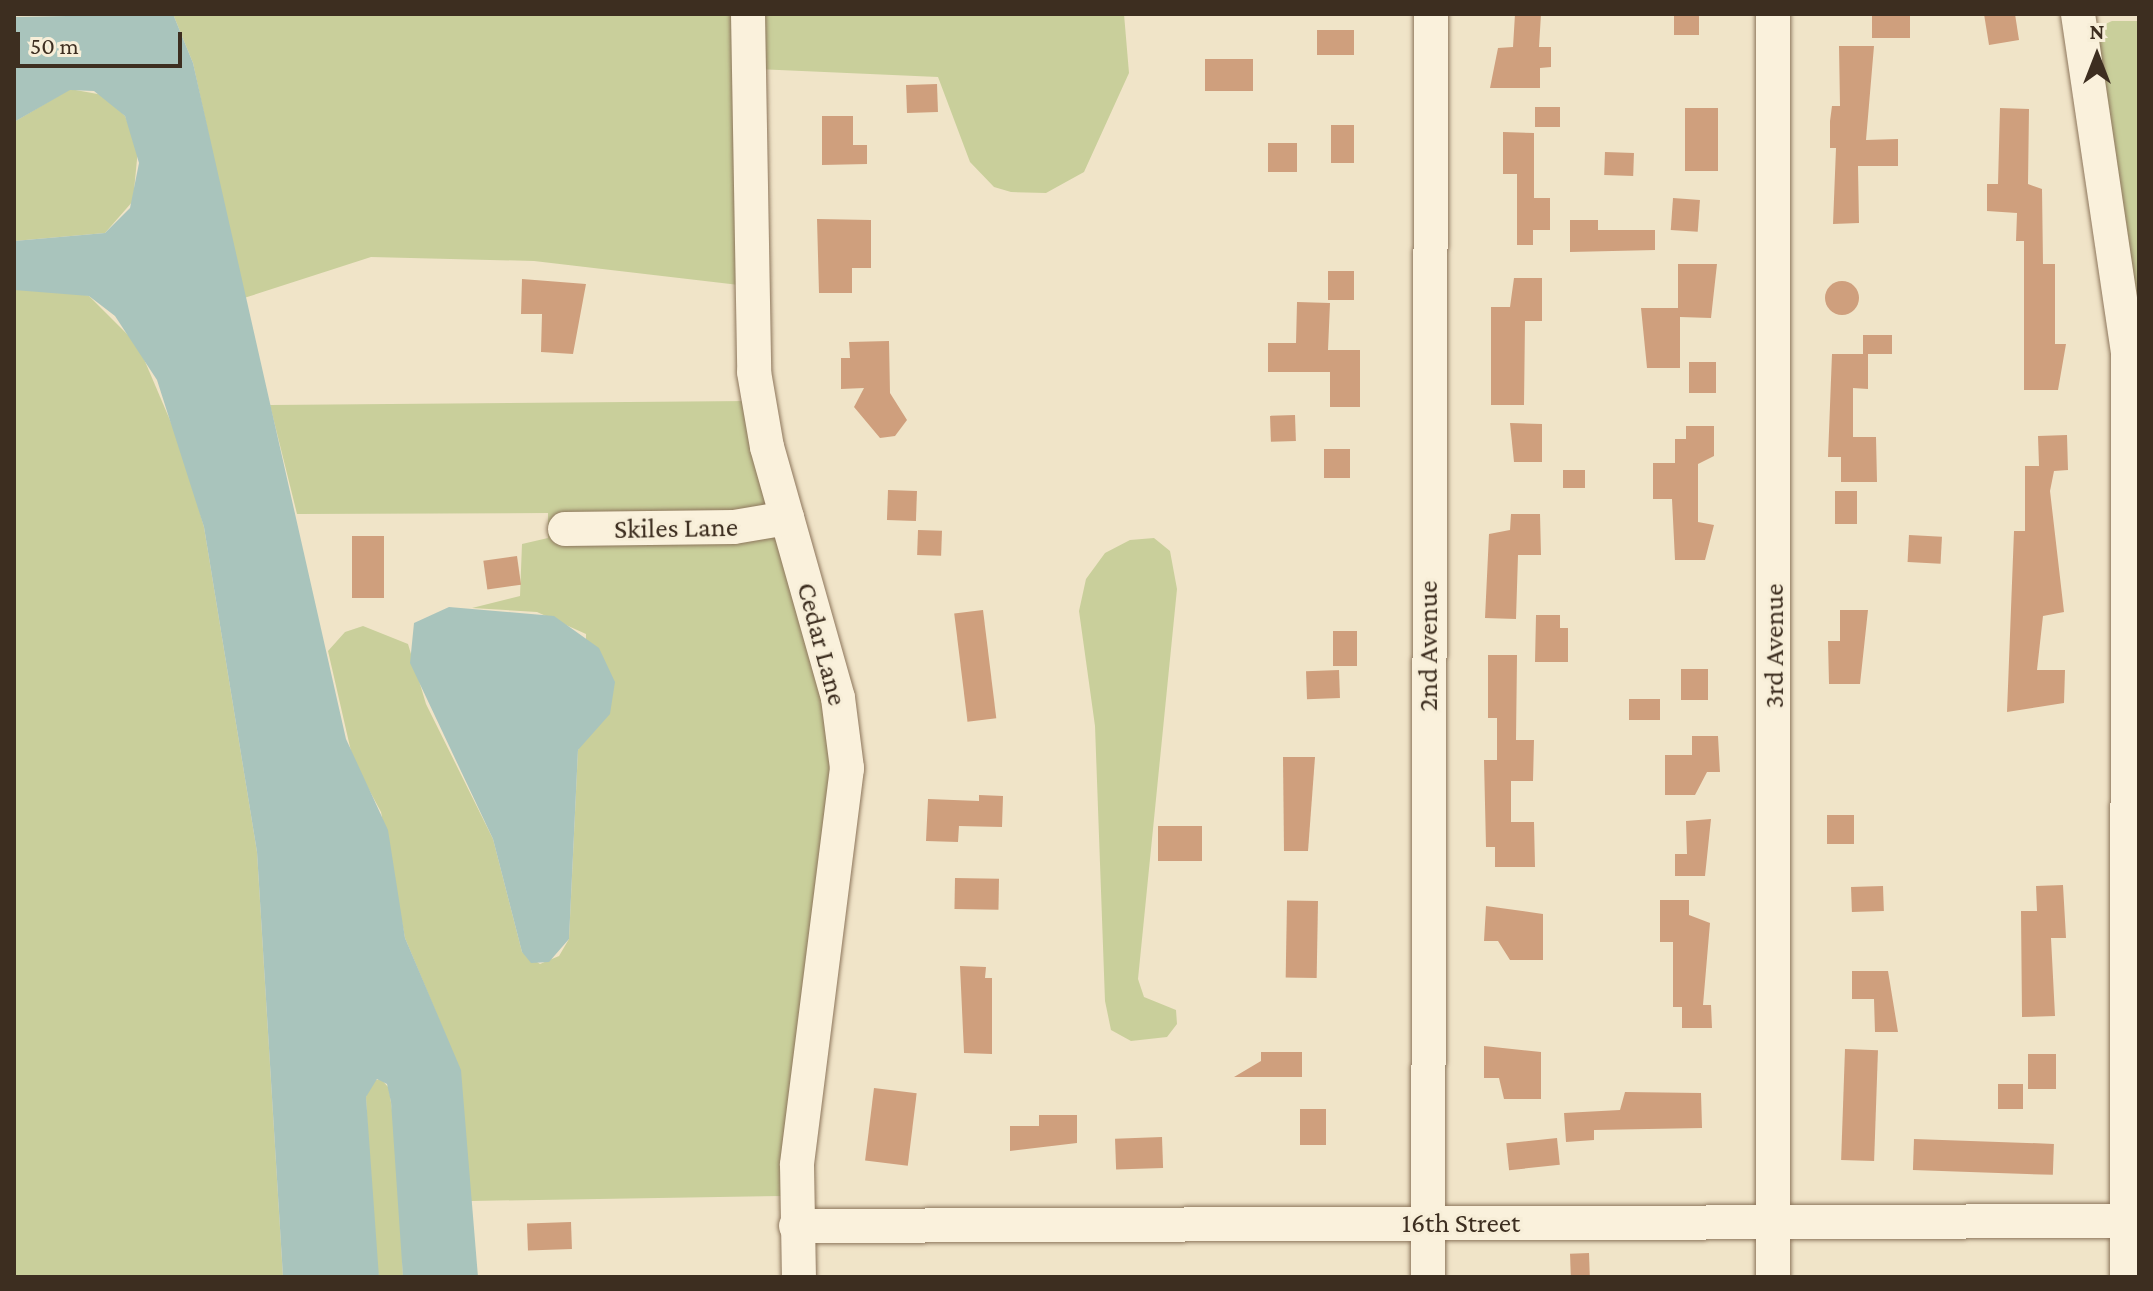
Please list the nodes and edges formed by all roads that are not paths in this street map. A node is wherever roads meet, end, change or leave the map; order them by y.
1 (748, 14) edge
2 (1431, 14) edge
3 (1773, 14) edge
4 (2078, 14) edge
5 (787, 518) junction
6 (565, 529) dead end
7 (2127, 1221) junction
8 (1429, 1223) junction
9 (1773, 1223) junction
10 (796, 1226) junction
11 (799, 1277) edge
12 (1428, 1277) edge
13 (1773, 1277) edge
14 (2127, 1277) edge

1 - 5 street, Cedar Lane
2 - 8 street, 2nd Avenue
3 - 9 street, 3rd Avenue
4 - 7 street
5 - 6 street, Skiles Lane
5 - 10 street, Cedar Lane
7 - 9 street, 16th Street
7 - 14 street
8 - 9 street, 16th Street
8 - 10 street, 16th Street
8 - 12 street, 2nd Avenue
9 - 13 street, 3rd Avenue
10 - 11 street, Cedar Lane

